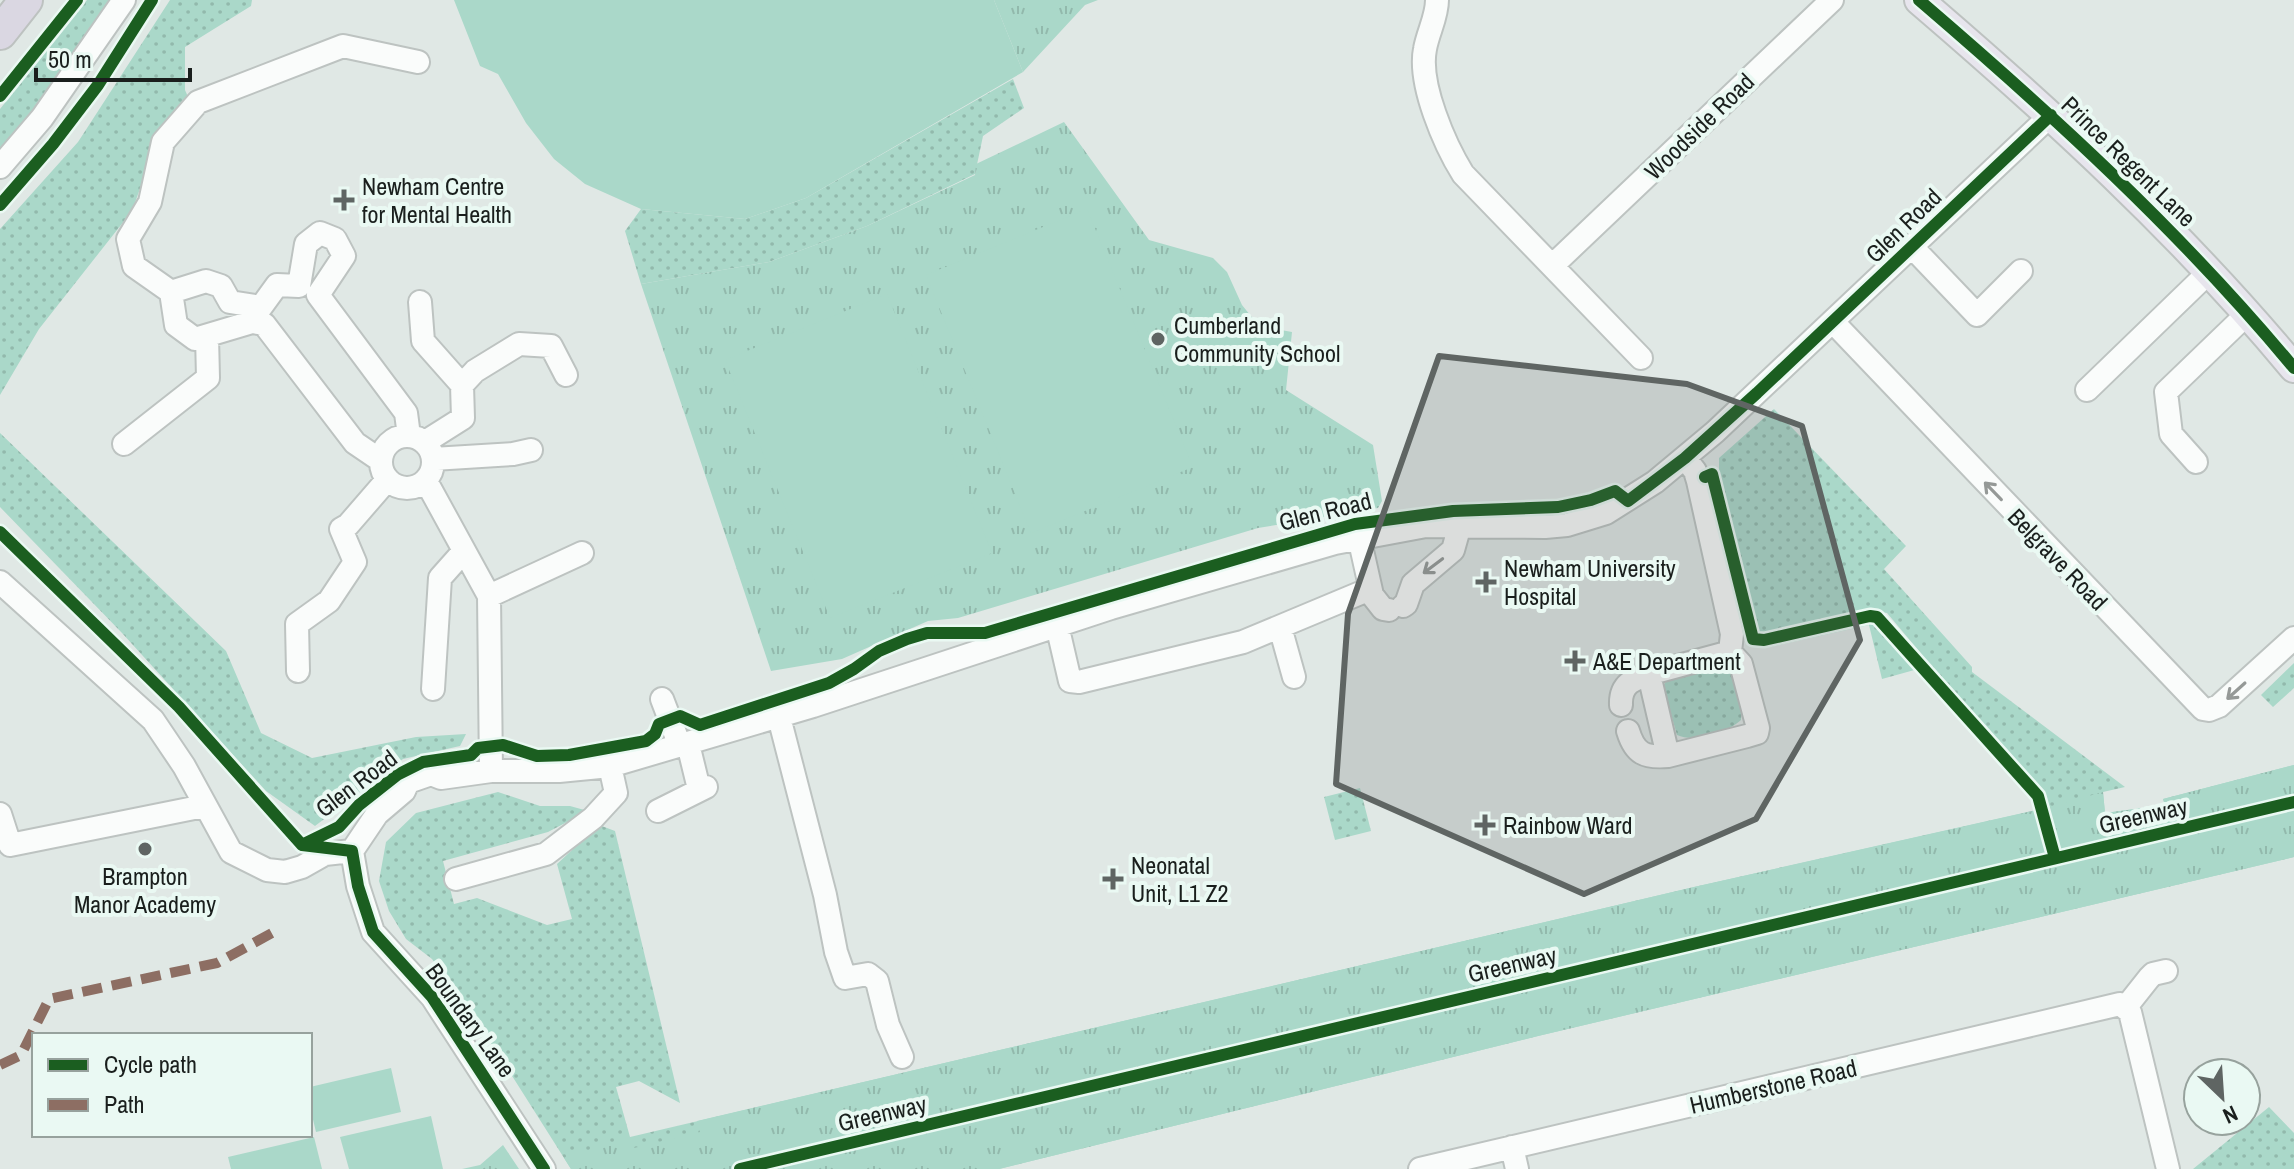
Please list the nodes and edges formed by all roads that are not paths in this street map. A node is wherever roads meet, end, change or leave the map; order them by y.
1 (26, 0) edge
2 (124, 0) edge
3 (1437, 0) edge
4 (1832, 0) edge
5 (1919, 0) edge
6 (0, 33) edge
7 (418, 62) dead end
8 (2051, 115) junction
9 (0, 167) edge
10 (1912, 247) junction
11 (1559, 259) junction
12 (2021, 271) dead end
13 (2208, 273) junction
14 (171, 292) junction
15 (420, 302) dead end
16 (2246, 315) junction
17 (262, 316) junction
18 (1833, 322) junction
19 (207, 336) junction
20 (2290, 354) edge
21 (1641, 358) dead end
22 (566, 375) dead end
23 (462, 385) junction
24 (2087, 390) dead end
25 (124, 444) dead end
26 (422, 446) junction
27 (531, 450) dead end
28 (1685, 458) junction
29 (2196, 462) dead end
30 (384, 470) junction
31 (426, 481) junction
32 (1460, 525) junction
33 (1359, 537) junction
34 (464, 551) junction
35 (582, 553) dead end
36 (0, 582) edge
37 (1370, 589) junction
38 (489, 596) junction
39 (1057, 625) junction
40 (1280, 627) junction
41 (2294, 638) edge
42 (1730, 652) junction
43 (298, 671) dead end
44 (1652, 673) junction
45 (1294, 677) dead end
46 (433, 689) dead end
47 (662, 699) dead end
48 (1621, 705) dead end
49 (779, 717) junction
50 (1628, 731) dead end
51 (684, 745) junction
52 (1668, 756) junction
53 (610, 766) junction
54 (491, 771) junction
55 (204, 806) junction
56 (658, 811) dead end
57 (0, 814) edge
58 (352, 851) junction
59 (456, 879) dead end
60 (2166, 971) dead end
61 (2126, 1007) junction
62 (902, 1057) dead end
63 (1514, 1158) edge
64 (544, 1169) edge
65 (1420, 1169) edge
66 (2168, 1169) edge

1 - 6 highway
2 - 9 street
3 - 11 street
4 - 11 street, Woodside Road
5 - 8 main road, Prince Regent Lane
7 - 14 street
8 - 10 street, Glen Road
8 - 13 main road, Prince Regent Lane
10 - 12 street
10 - 18 street, Glen Road
11 - 21 street
13 - 16 main road, Prince Regent Lane
13 - 24 street
14 - 17 street
14 - 19 street
15 - 23 street
16 - 20 main road, Prince Regent Lane
16 - 29 street
17 - 19 street
17 - 26 street
17 - 30 street
18 - 28 street, Glen Road
41 -> 18 street, Belgrave Road
19 - 25 street
22 - 23 street
23 - 26 street
26 - 27 street
26 - 30 street
26 - 31 street
28 - 32 street, Glen Road
28 - 42 street
30 - 31 street
30 - 43 street
31 - 34 street
32 - 33 street, Glen Road
32 -> 37 street
33 - 37 street
33 - 39 street, Glen Road
34 - 38 street
34 - 46 street
35 - 38 street
36 - 55 street
37 - 40 street
38 - 54 street
39 - 40 street
39 - 49 street, Glen Road
40 - 45 street
42 - 44 street
42 - 52 street
44 - 48 street
44 - 52 street
47 - 51 street
49 - 51 street, Glen Road
49 - 62 street
50 - 52 street
51 - 53 street, Glen Road
51 - 56 street
53 - 54 street, Glen Road
53 - 59 street
54 - 58 street, Glen Road
55 - 57 street
55 - 58 street
58 - 64 street, Boundary Lane
60 - 61 street
61 - 63 street, Humberstone Road
61 - 66 street
63 - 65 street, Humberstone Road

